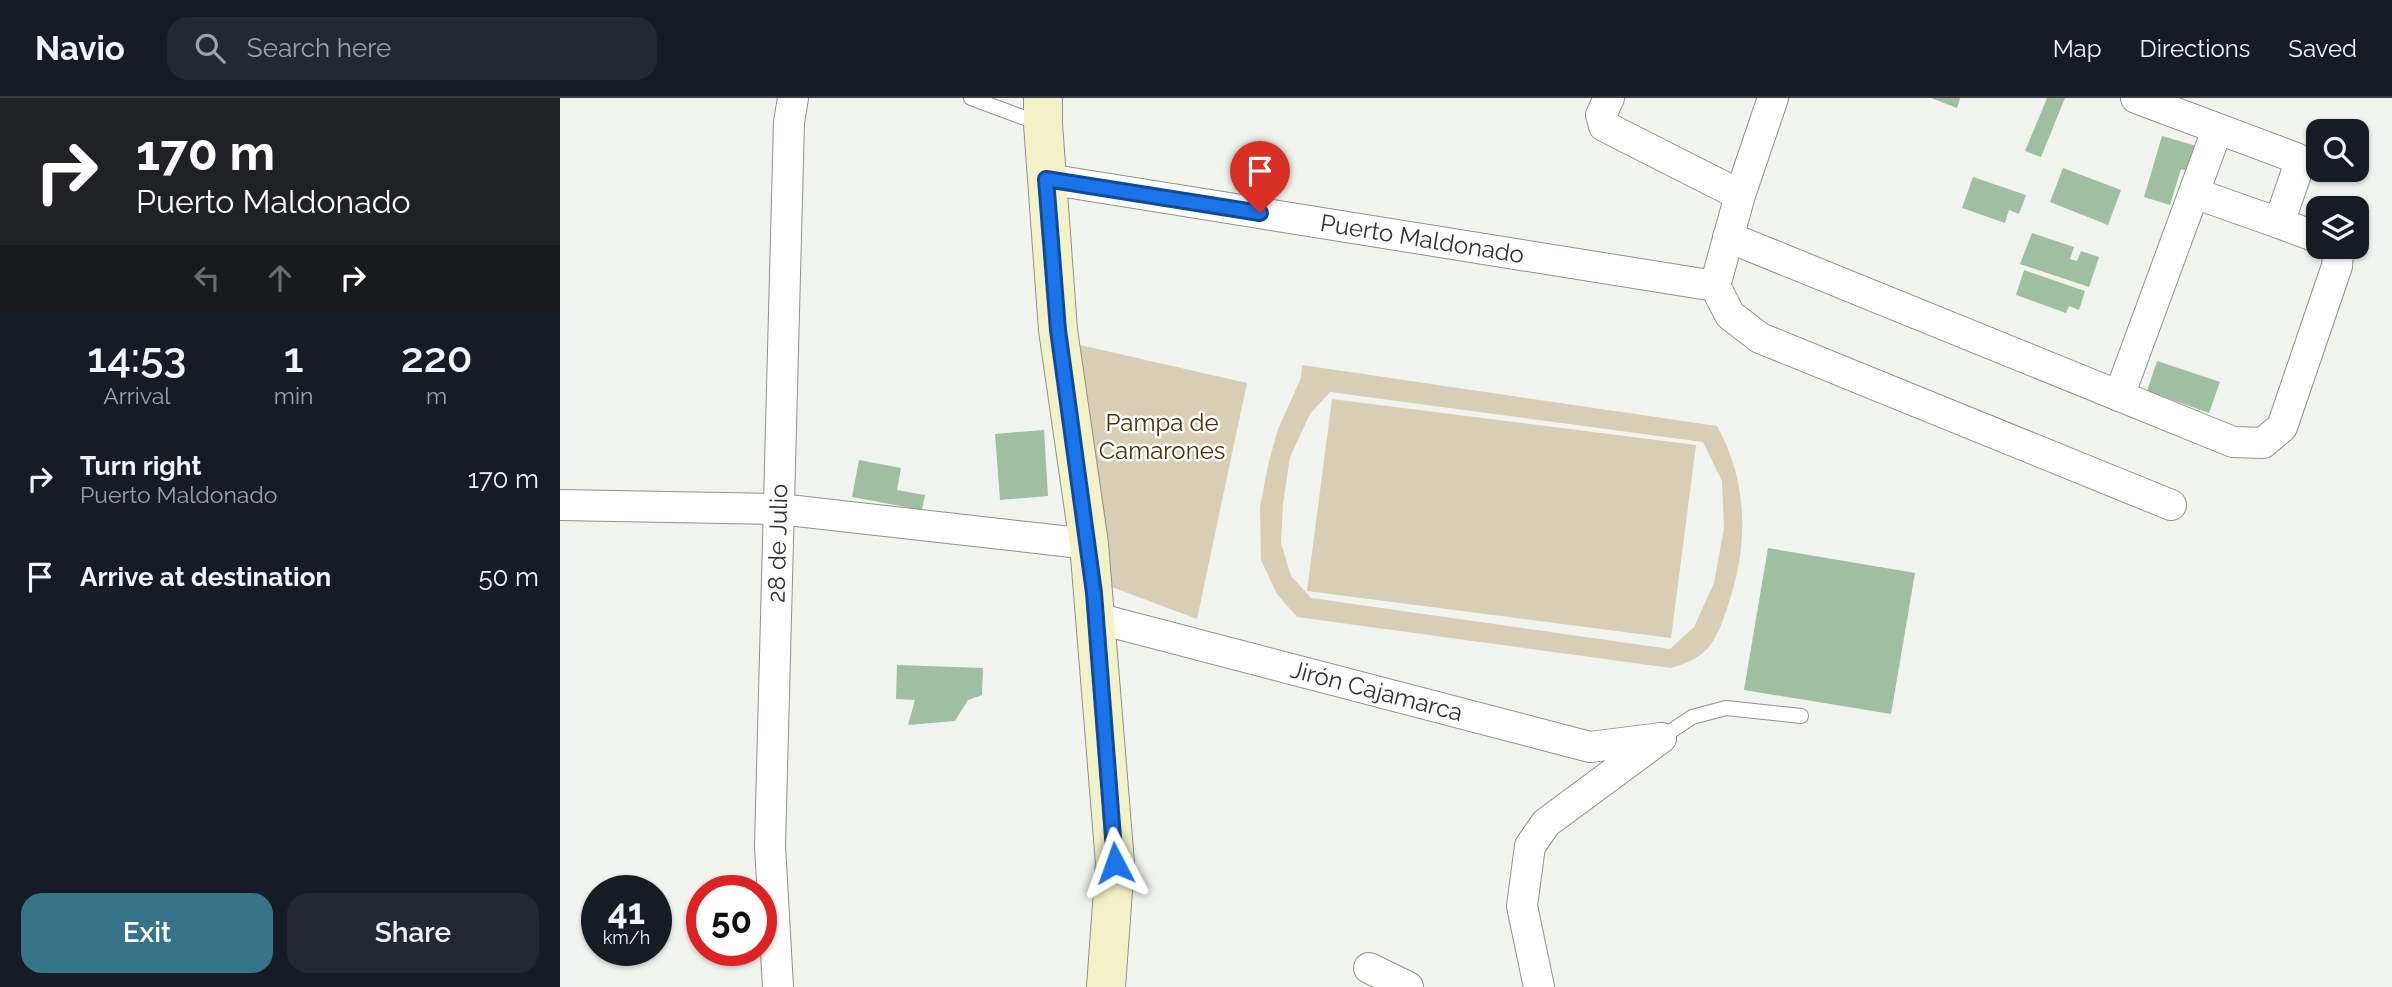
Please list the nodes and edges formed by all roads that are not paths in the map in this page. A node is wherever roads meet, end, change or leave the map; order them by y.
1 (793, 98) edge
2 (971, 98) edge
3 (1609, 98) edge
4 (1773, 98) edge
5 (2136, 98) edge
6 (1043, 111) edge
7 (2217, 130) junction
8 (1046, 179) junction
9 (2194, 193) junction
10 (1740, 195) junction
11 (2279, 223) junction
12 (2306, 233) edge
13 (1728, 237) junction
14 (2338, 259) edge
15 (1715, 286) junction
16 (2119, 396) junction
17 (560, 505) edge
18 (2171, 505) dead end
19 (779, 509) junction
20 (1088, 544) junction
21 (1096, 618) junction
22 (1801, 716) dead end
23 (1661, 738) junction
24 (1590, 747) junction
25 (1606, 779) junction
26 (1368, 968) dead end
27 (778, 987) edge
28 (1106, 987) edge
29 (1408, 987) edge
30 (1539, 987) edge

1 - 19 street, 28 de Julio
2 - 6 lane
3 - 10 street
4 - 10 street
5 - 7 street
6 - 8 main road
7 - 9 street
7 - 11 street
8 - 15 street, Puerto Maldonado
8 - 20 main road
9 - 11 street
9 - 16 street
10 - 13 street
11 - 12 street
13 - 15 street
13 - 16 street
14 - 16 street
15 - 18 street
17 - 19 street
19 - 20 street
19 - 27 street, 28 de Julio
20 - 21 main road
21 - 24 street, Jirón Cajamarca
21 - 28 main road
22 - 23 lane
23 - 24 street, Jirón Cajamarca
23 - 25 street
24 - 25 street
25 - 30 street
26 - 29 street

